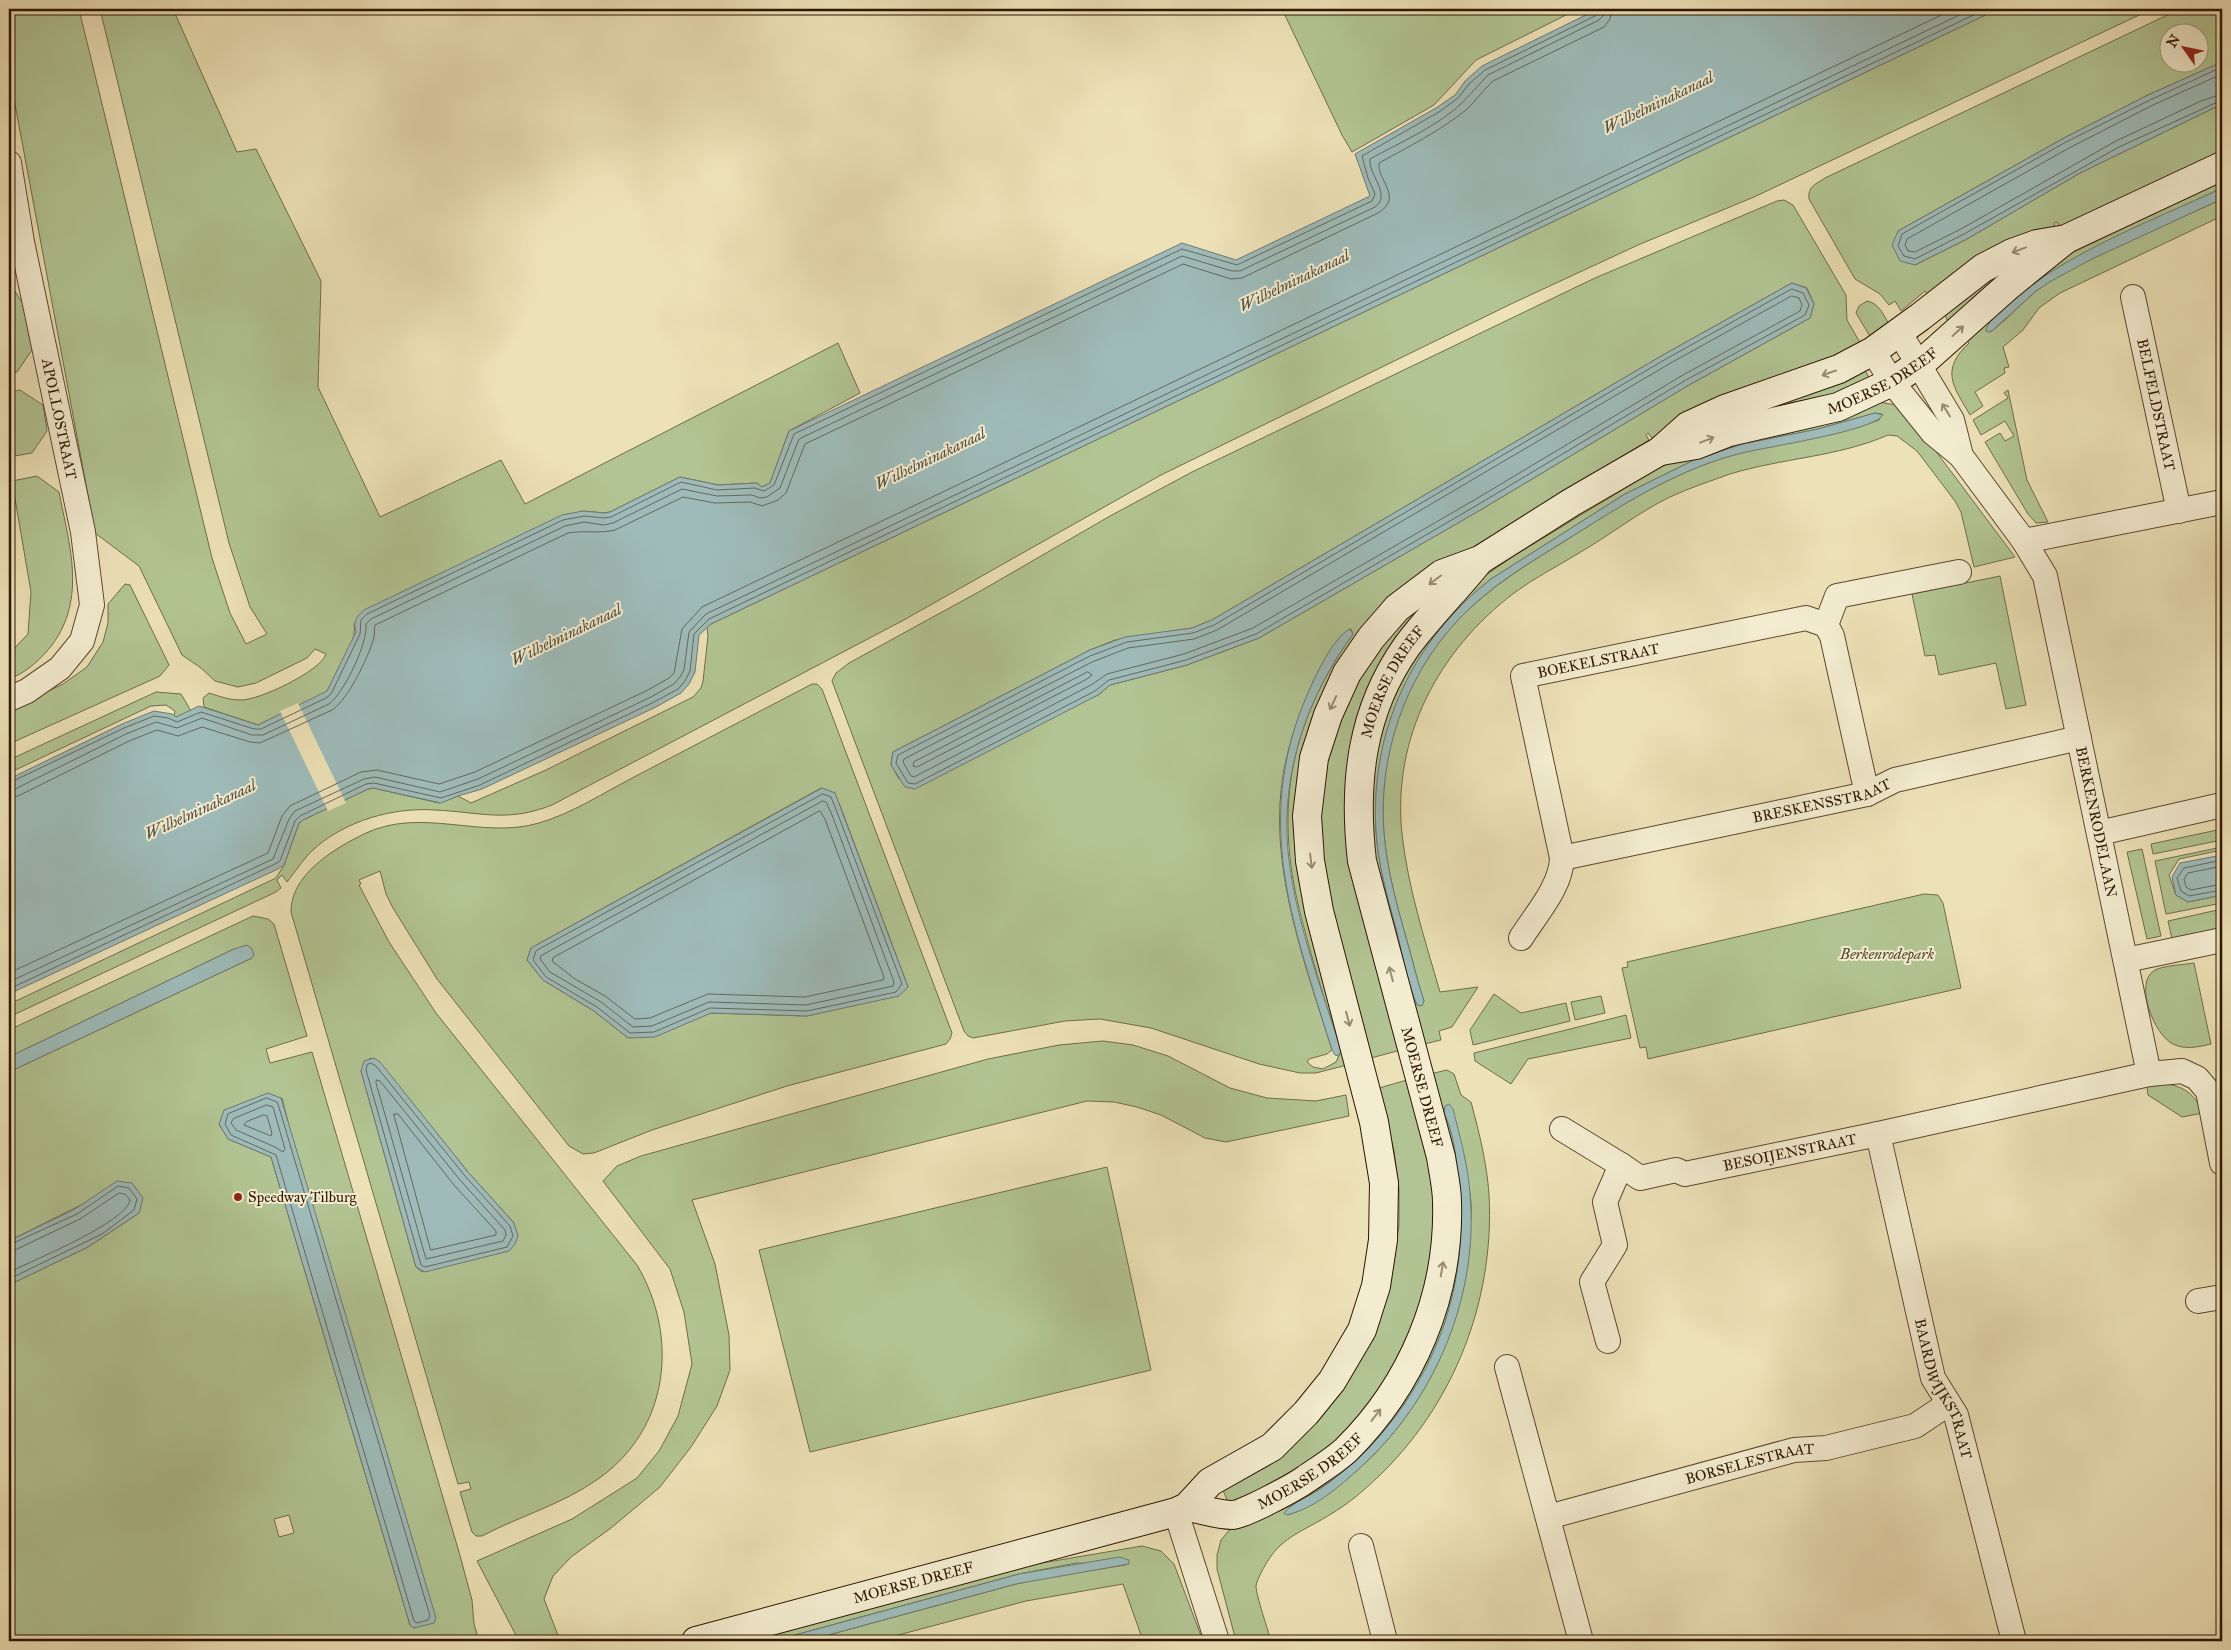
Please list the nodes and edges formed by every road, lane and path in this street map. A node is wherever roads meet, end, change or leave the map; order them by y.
1 (9, 164) edge
2 (2222, 166) edge
3 (2066, 239) junction
4 (15, 243) edge
5 (2133, 297) dead end
6 (1899, 332) junction
7 (1873, 351) junction
8 (1918, 364) junction
9 (1892, 382) junction
10 (1660, 451) junction
11 (1961, 456) junction
12 (2222, 502) edge
13 (2179, 511) junction
14 (2024, 541) junction
15 (1480, 560) junction
16 (1959, 572) dead end
17 (1826, 624) junction
18 (9, 699) edge
19 (2079, 738) junction
20 (1867, 794) junction
21 (2222, 805) edge
22 (2098, 833) junction
23 (1562, 858) junction
24 (1521, 938) dead end
25 (2222, 940) edge
26 (2126, 960) junction
27 (2149, 1074) junction
28 (1562, 1129) dead end
29 (1878, 1134) junction
30 (2222, 1164) edge
31 (1621, 1165) junction
32 (2222, 1297) edge
33 (2198, 1302) dead end
34 (1608, 1341) dead end
35 (1507, 1367) dead end
36 (1948, 1404) junction
37 (1182, 1509) junction
38 (1548, 1517) junction
39 (1361, 1546) dead end
40 (696, 1641) edge
41 (1217, 1641) edge
42 (1386, 1641) edge
43 (1581, 1641) edge
44 (2014, 1641) edge

1 - 4 street, APOLLOSTRAAT
2 - 3 street, MOERSE DREEF
3 -> 6 street, MOERSE DREEF
8 -> 3 street, MOERSE DREEF
4 - 18 street, APOLLOSTRAAT
5 - 13 street, BELFELDSTRAAT
6 - 7 street, MOERSE DREEF
6 - 8 street, BERKENRODELAAN
7 - 9 street, BERKENRODELAAN
7 -> 10 street, MOERSE DREEF
8 - 9 street, MOERSE DREEF
11 -> 8 street, BERKENRODELAAN
10 -> 9 street, MOERSE DREEF
9 - 11 street, BERKENRODELAAN
10 - 15 street, MOERSE DREEF
11 - 14 street, BERKENRODELAAN
12 - 13 street
13 - 14 street
14 - 19 street, BERKENRODELAAN
15 -> 37 street, MOERSE DREEF
37 -> 15 street, MOERSE DREEF
16 - 17 street
17 - 20 street
17 - 23 street, BOEKELSTRAAT
19 - 20 street, BRESKENSSTRAAT
19 - 22 street, BERKENRODELAAN
20 - 23 street, BRESKENSSTRAAT
21 - 22 street
22 - 26 street, BERKENRODELAAN
23 - 24 street
25 - 26 street
26 - 27 street, BERKENRODELAAN
27 - 29 street, BESOIJENSTRAAT
27 - 30 street
28 - 31 street, BESOIJENSTRAAT
29 - 31 street, BESOIJENSTRAAT
29 - 36 street, BAARDWIJKSTRAAT
31 - 34 street
32 - 33 street
35 - 38 street
36 - 38 street, BORSELESTRAAT
36 - 44 street, BAARDWIJKSTRAAT
37 - 40 street, MOERSE DREEF
37 - 41 street
38 - 43 street
39 - 42 street

